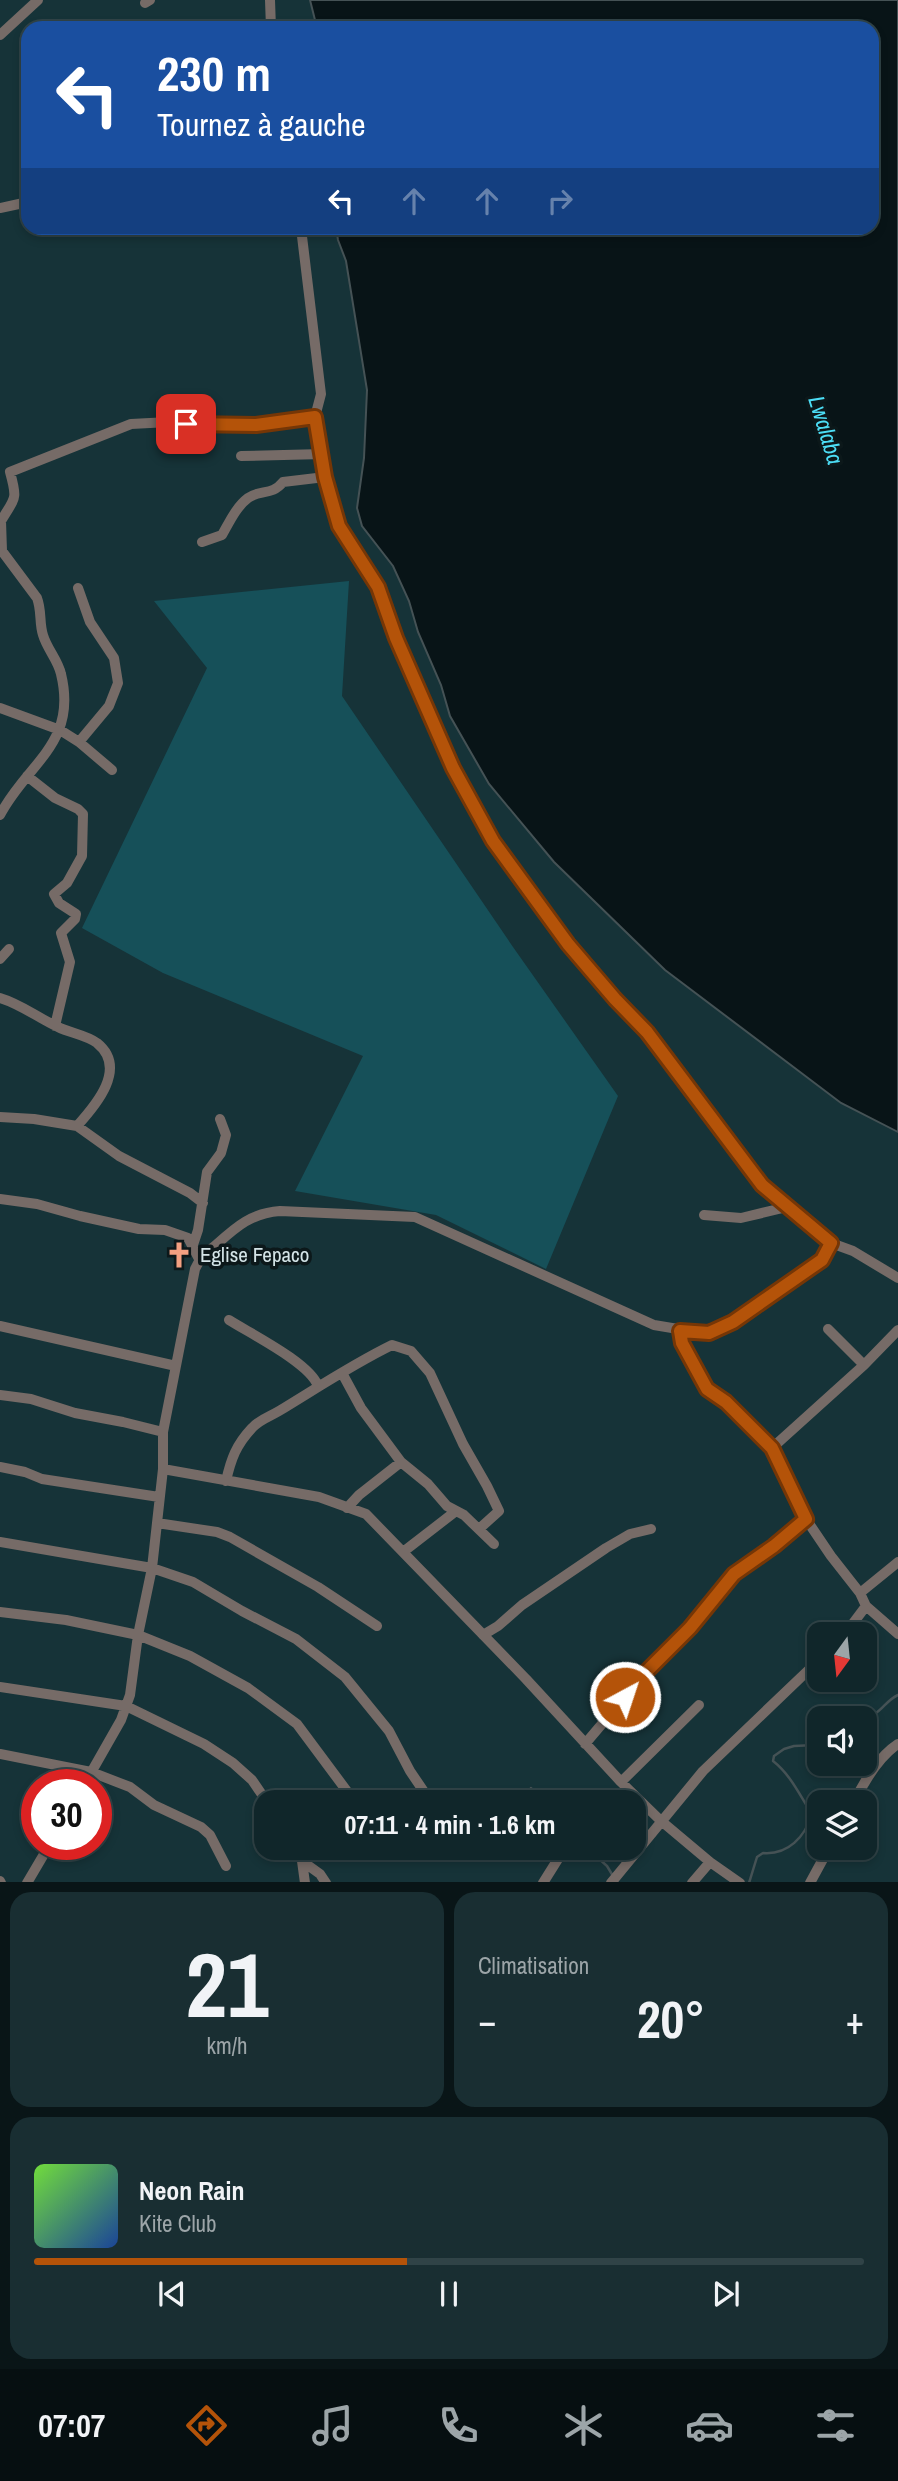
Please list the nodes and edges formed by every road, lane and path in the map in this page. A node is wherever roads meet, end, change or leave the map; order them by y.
1 (38, 0) edge
2 (270, 0) edge
3 (271, 21) edge
4 (0, 34) edge
5 (21, 204) edge
6 (0, 208) edge
7 (302, 235) edge
8 (315, 417) junction
9 (323, 454) junction
10 (241, 456) dead end
11 (325, 477) junction
12 (202, 542) dead end
13 (78, 588) dead end
14 (0, 708) edge
15 (60, 730) junction
16 (79, 742) junction
17 (112, 770) dead end
18 (27, 776) junction
19 (0, 815) edge
20 (9, 949) dead end
21 (0, 959) edge
22 (0, 998) edge
23 (55, 1026) junction
24 (0, 1117) edge
25 (220, 1119) dead end
26 (77, 1126) junction
27 (0, 1199) edge
28 (203, 1203) junction
29 (787, 1207) junction
30 (704, 1215) dead end
31 (831, 1243) junction
32 (193, 1245) junction
33 (199, 1259) junction
34 (898, 1278) edge
35 (229, 1320) dead end
36 (0, 1326) edge
37 (828, 1328) dead end
38 (898, 1330) edge
39 (680, 1331) junction
40 (176, 1366) junction
41 (864, 1366) junction
42 (342, 1373) junction
43 (318, 1386) junction
44 (0, 1395) edge
45 (163, 1432) junction
46 (772, 1448) junction
47 (401, 1462) junction
48 (0, 1467) edge
49 (163, 1469) junction
50 (226, 1481) junction
51 (159, 1497) junction
52 (347, 1508) junction
53 (456, 1511) junction
54 (806, 1519) junction
55 (157, 1523) junction
56 (479, 1529) junction
57 (650, 1529) dead end
58 (0, 1542) edge
59 (494, 1544) dead end
60 (403, 1552) junction
61 (898, 1562) edge
62 (152, 1568) junction
63 (860, 1594) junction
64 (866, 1606) junction
65 (0, 1612) edge
66 (854, 1622) edge
67 (377, 1626) dead end
68 (898, 1634) edge
69 (138, 1635) junction
70 (483, 1635) junction
71 (807, 1671) edge
72 (0, 1688) edge
73 (699, 1705) dead end
74 (126, 1706) junction
75 (585, 1744) junction
76 (898, 1744) edge
77 (0, 1754) edge
78 (76, 1769) edge
79 (93, 1769) edge
80 (112, 1780) edge
81 (621, 1782) junction
82 (258, 1790) edge
83 (346, 1790) edge
84 (423, 1790) edge
85 (860, 1790) edge
86 (660, 1820) junction
87 (40, 1860) edge
88 (299, 1860) edge
89 (304, 1860) edge
90 (557, 1860) edge
91 (822, 1860) edge
92 (710, 1862) junction
93 (226, 1866) dead end
94 (613, 1879) edge
95 (27, 1882) edge
96 (305, 1882) edge
97 (326, 1882) edge
98 (543, 1882) edge
99 (692, 1882) edge
100 (740, 1882) edge
101 (810, 1882) edge

1 - 4 street
2 - 3 street
5 - 6 street
7 - 8 street
8 - 9 street
8 - 15 street
9 - 10 street
9 - 11 street
11 - 12 street
11 - 29 street
13 - 16 street
14 - 15 street
15 - 16 street
15 - 18 street
16 - 17 street
18 - 19 street
18 - 23 street
20 - 21 street
22 - 23 street
23 - 26 street
24 - 26 street
25 - 28 street
26 - 28 street
27 - 32 street
28 - 32 street
29 - 30 street
29 - 31 street
31 - 34 street
31 - 39 street
32 - 33 street
33 - 39 street
33 - 40 street
35 - 43 street
36 - 40 street
37 - 41 street
38 - 41 street
39 - 46 street
40 - 45 street
41 - 46 street
42 - 43 street
42 - 47 street
42 - 56 street
43 - 50 street
44 - 45 street
45 - 49 street
46 - 54 street
47 - 52 street
47 - 53 street
48 - 51 street
49 - 50 street
49 - 51 street
50 - 52 street
51 - 55 street
52 - 60 street
53 - 56 street
53 - 60 street
54 - 63 street
54 - 75 street
55 - 62 street
55 - 67 street
56 - 59 street
57 - 70 street
58 - 62 street
60 - 70 street
61 - 63 street
62 - 69 street
62 - 84 street
63 - 64 street
64 - 66 street
64 - 68 street
65 - 69 street
69 - 74 street
69 - 83 street
70 - 75 street
71 - 86 street
72 - 74 street
73 - 81 street
74 - 79 street
74 - 82 street
75 - 81 street
76 - 85 street
77 - 78 street
80 - 93 street
81 - 86 street
86 - 92 street
86 - 94 street
87 - 95 street
88 - 96 street
89 - 97 street
90 - 98 street
91 - 101 street
92 - 99 street
92 - 100 street

